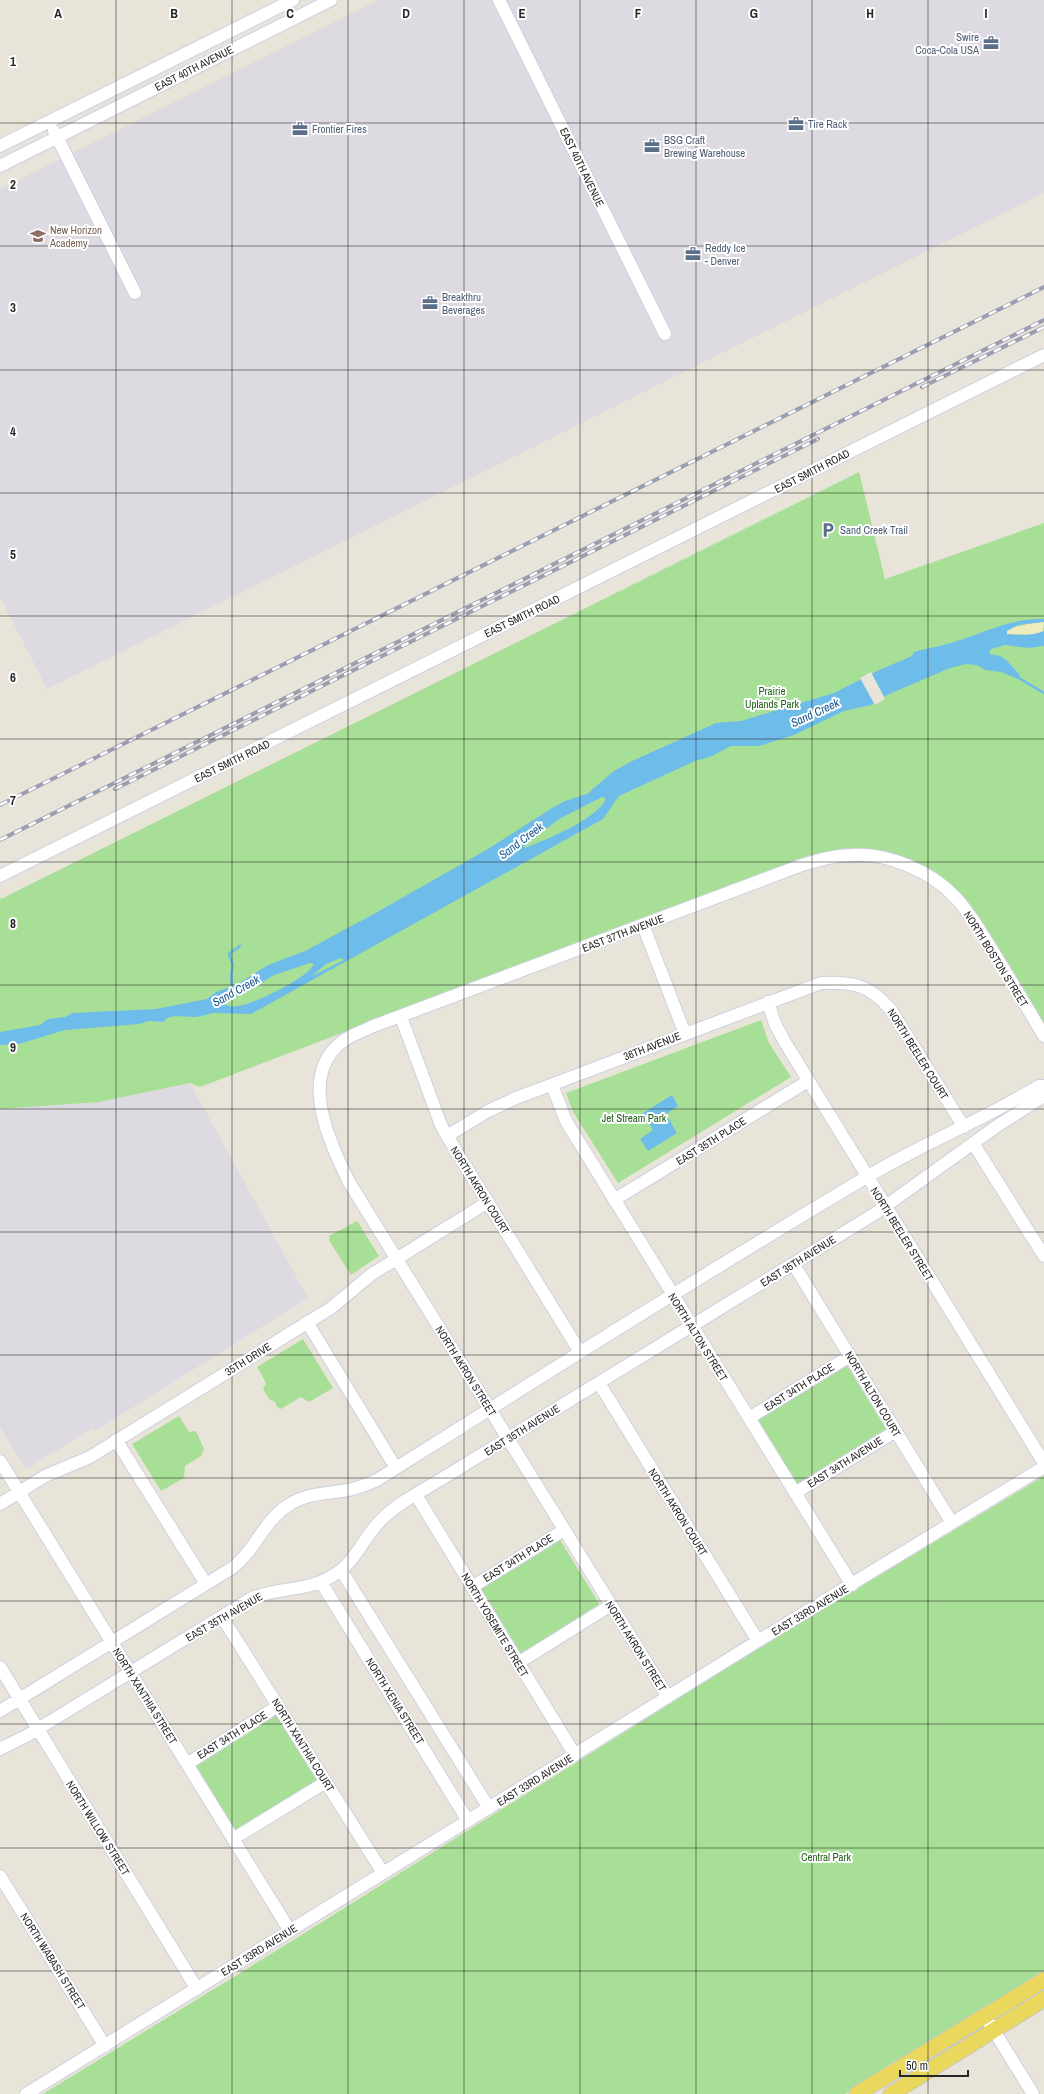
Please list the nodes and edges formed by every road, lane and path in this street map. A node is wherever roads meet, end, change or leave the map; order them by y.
1 (292, 0) edge
2 (331, 0) edge
3 (499, 0) edge
4 (299, 16) junction
5 (50, 122) junction
6 (57, 137) junction
7 (0, 146) edge
8 (0, 166) edge
9 (135, 293) dead end
10 (665, 334) dead end
11 (1044, 355) edge
12 (900, 863) joint
13 (0, 876) edge
14 (643, 925) junction
15 (865, 987) joint
16 (768, 1002) junction
17 (401, 1017) junction
18 (684, 1034) junction
19 (351, 1036) joint
20 (1044, 1036) edge
21 (808, 1081) junction
22 (552, 1085) junction
23 (1044, 1086) edge
24 (1044, 1096) edge
25 (964, 1127) junction
26 (447, 1136) junction
27 (973, 1143) junction
28 (866, 1177) junction
29 (614, 1200) junction
30 (488, 1202) junction
31 (885, 1207) junction
32 (1044, 1256) edge
33 (396, 1258) junction
34 (794, 1264) junction
35 (673, 1295) junction
36 (307, 1322) junction
37 (692, 1326) junction
38 (580, 1352) junction
39 (850, 1356) junction
40 (599, 1383) junction
41 (489, 1408) junction
42 (749, 1418) junction
43 (896, 1431) junction
44 (508, 1439) junction
45 (116, 1440) junction
46 (0, 1461) edge
47 (1044, 1463) edge
48 (1044, 1467) edge
49 (396, 1468) junction
50 (19, 1492) junction
51 (795, 1493) junction
52 (416, 1495) junction
53 (0, 1504) edge
54 (952, 1523) junction
55 (564, 1530) junction
56 (341, 1570) junction
57 (321, 1582) junction
58 (206, 1584) junction
59 (852, 1585) junction
60 (472, 1587) junction
61 (611, 1605) junction
62 (222, 1616) junction
63 (758, 1641) junction
64 (112, 1642) junction
65 (518, 1662) junction
66 (0, 1667) edge
67 (130, 1672) junction
68 (668, 1697) junction
69 (19, 1698) junction
70 (278, 1706) junction
71 (0, 1711) edge
72 (38, 1729) junction
73 (0, 1749) edge
74 (575, 1755) junction
75 (186, 1764) junction
76 (326, 1782) junction
77 (489, 1808) junction
78 (468, 1821) junction
79 (233, 1839) junction
80 (383, 1873) junction
81 (0, 1876) edge
82 (290, 1931) junction
83 (1044, 1980) edge
84 (197, 1989) junction
85 (1044, 1999) edge
86 (985, 2016) junction
87 (994, 2030) junction
88 (105, 2046) junction
89 (26, 2094) edge
90 (857, 2094) edge
91 (891, 2094) edge
92 (1033, 2094) edge

1 - 4 street
1 - 5 street, EAST 40TH AVENUE
2 - 4 street, EAST 40TH AVENUE
3 - 10 street, EAST 40TH AVENUE
4 - 6 street, EAST 40TH AVENUE
5 - 6 street
5 - 7 street, EAST 40TH AVENUE
6 - 8 street, EAST 40TH AVENUE
6 - 9 street
11 - 13 street, EAST SMITH ROAD
12 - 14 street, EAST 37TH AVENUE
12 - 20 street, NORTH BOSTON STREET
14 - 17 street, EAST 37TH AVENUE
14 - 18 street
15 - 16 street, 36TH AVENUE
15 - 25 street, NORTH BEELER COURT
16 - 18 street, 36TH AVENUE
16 - 21 street, NORTH BEELER STREET
17 - 19 street, EAST 37TH AVENUE
17 - 26 street, NORTH AKRON COURT
18 - 22 street, 36TH AVENUE
19 - 33 street, NORTH AKRON STREET
21 - 28 street, NORTH BEELER STREET
21 - 29 street, EAST 35TH PLACE
22 - 26 street, 36TH AVENUE
22 - 29 street, NORTH ALTON STREET
23 - 25 street
24 - 27 street, EAST 35TH AVENUE
25 - 28 street
26 - 30 street, NORTH AKRON COURT
27 - 31 street, EAST 35TH AVENUE
27 - 32 street
28 - 31 street, NORTH BEELER STREET
28 - 35 street
29 - 35 street, NORTH ALTON STREET
30 - 33 street, 35TH DRIVE
30 - 38 street, NORTH AKRON COURT
31 - 34 street, EAST 35TH AVENUE
31 - 47 street, NORTH BEELER STREET
33 - 36 street, 35TH DRIVE
33 - 41 street, NORTH AKRON STREET
34 - 37 street, EAST 35TH AVENUE
34 - 39 street, NORTH ALTON COURT
35 - 37 street, NORTH ALTON STREET
35 - 38 street
36 - 45 street, 35TH DRIVE
36 - 49 street
37 - 40 street, EAST 35TH AVENUE
37 - 42 street, NORTH ALTON STREET
38 - 41 street
39 - 42 street, EAST 34TH PLACE
39 - 43 street, NORTH ALTON COURT
40 - 44 street, EAST 35TH AVENUE
40 - 63 street, NORTH AKRON COURT
41 - 44 street, NORTH AKRON STREET
41 - 49 street
42 - 51 street, NORTH ALTON STREET
43 - 51 street, EAST 34TH AVENUE
43 - 54 street, NORTH ALTON COURT
44 - 52 street, EAST 35TH AVENUE
44 - 55 street, NORTH AKRON STREET
45 - 50 street, 35TH DRIVE
45 - 58 street
46 - 50 street, NORTH XANTHIA STREET
48 - 54 street, EAST 33RD AVENUE
49 - 58 street
50 - 53 street, 35TH DRIVE
50 - 64 street, NORTH XANTHIA STREET
51 - 59 street, NORTH ALTON STREET
52 - 56 street, EAST 35TH AVENUE
52 - 60 street, NORTH YOSEMITE STREET
54 - 59 street, EAST 33RD AVENUE
55 - 60 street, EAST 34TH PLACE
55 - 61 street, NORTH AKRON STREET
56 - 57 street, EAST 35TH AVENUE
56 - 77 street
57 - 62 street, EAST 35TH AVENUE
57 - 78 street, NORTH XENIA STREET
58 - 64 street
59 - 63 street, EAST 33RD AVENUE
60 - 65 street, NORTH YOSEMITE STREET
61 - 65 street
61 - 68 street, NORTH AKRON STREET
62 - 67 street, EAST 35TH AVENUE
62 - 70 street, NORTH XANTHIA COURT
63 - 68 street, EAST 33RD AVENUE
64 - 67 street, NORTH XANTHIA STREET
64 - 69 street
65 - 74 street, NORTH YOSEMITE STREET
66 - 69 street, NORTH WILLOW STREET
67 - 72 street, EAST 35TH AVENUE
67 - 75 street, NORTH XANTHIA STREET
68 - 74 street, EAST 33RD AVENUE
69 - 71 street
69 - 72 street, NORTH WILLOW STREET
70 - 75 street, EAST 34TH PLACE
70 - 76 street, NORTH XANTHIA COURT
72 - 73 street, EAST 35TH AVENUE
72 - 84 street, NORTH WILLOW STREET
74 - 77 street, EAST 33RD AVENUE
75 - 79 street, NORTH XANTHIA STREET
76 - 79 street
76 - 80 street, NORTH XANTHIA COURT
77 - 78 street, EAST 33RD AVENUE
78 - 80 street, EAST 33RD AVENUE
79 - 82 street, NORTH XANTHIA STREET
80 - 82 street, EAST 33RD AVENUE
81 - 88 street, NORTH WABASH STREET
82 - 84 street, EAST 33RD AVENUE
83 - 86 main road
84 - 88 street, EAST 33RD AVENUE
85 - 87 main road
86 - 87 street
86 - 90 main road
87 - 91 main road
87 - 92 street
88 - 89 street, EAST 33RD AVENUE

